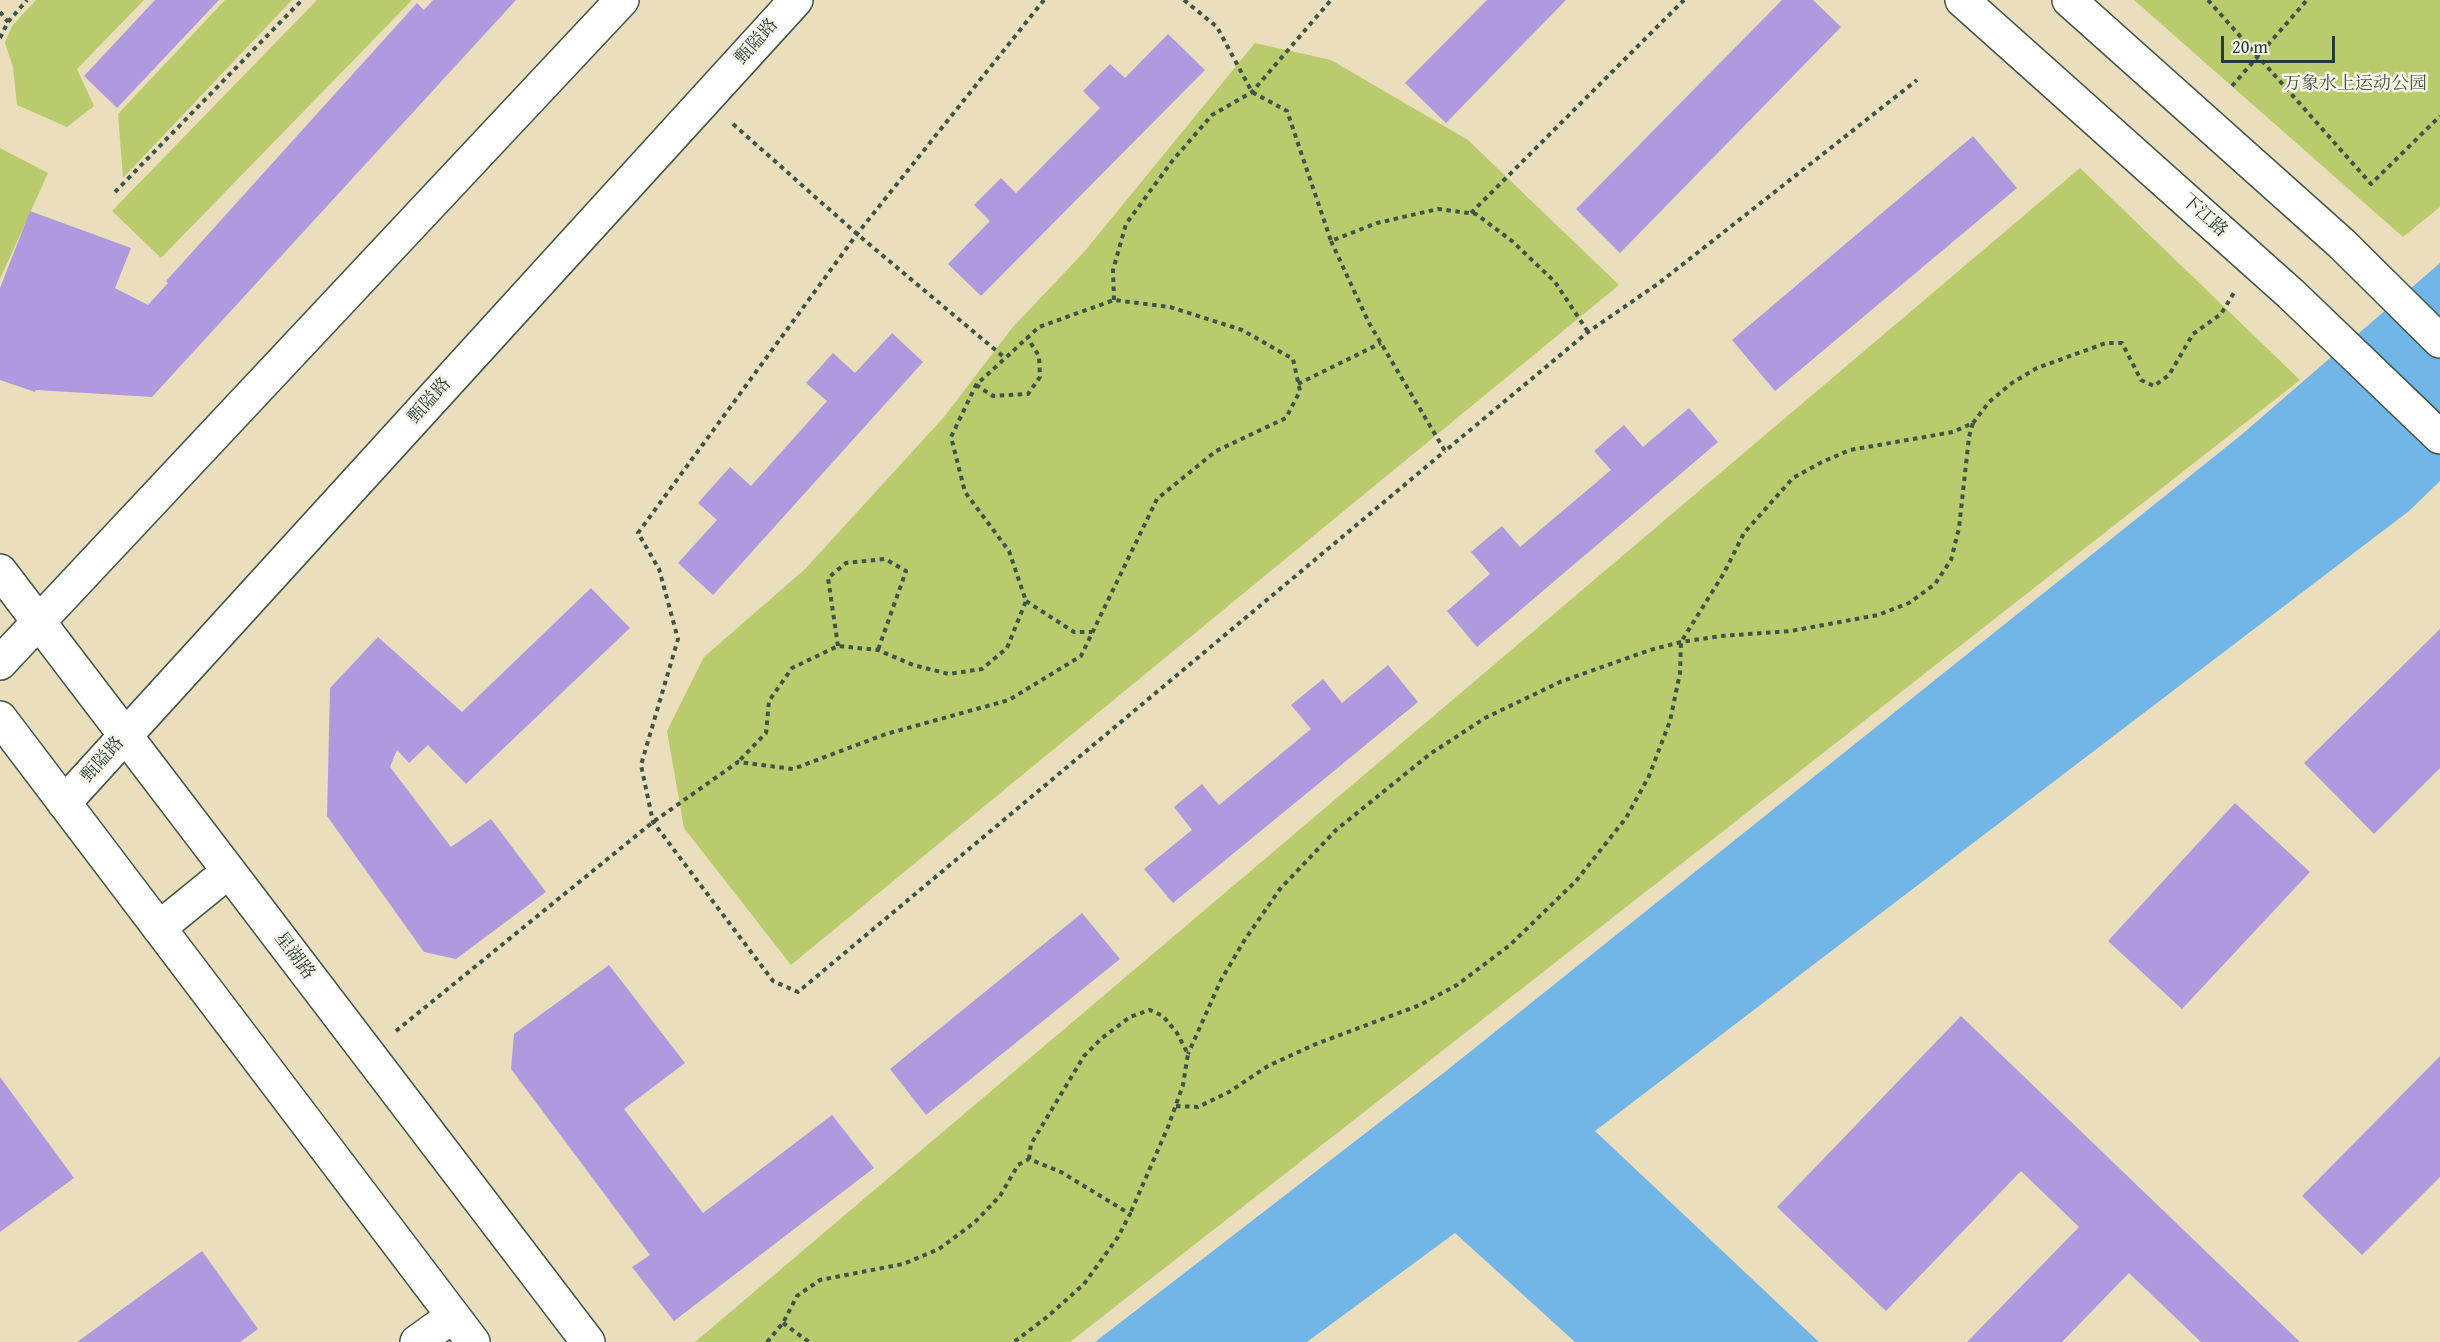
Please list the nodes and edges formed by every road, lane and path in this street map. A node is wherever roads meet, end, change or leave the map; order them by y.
1 (27, 0) edge
2 (302, 0) edge
3 (622, 0) edge
4 (796, 0) edge
5 (1044, 0) edge
6 (1184, 0) edge
7 (1331, 0) edge
8 (1684, 0) edge
9 (1962, 0) edge
10 (2069, 0) edge
11 (2208, 0) edge
12 (2307, 0) edge
13 (0, 12) edge
14 (8, 22) junction
15 (0, 38) edge
16 (2258, 57) junction
17 (1917, 81) dead end
18 (2232, 86) dead end
19 (1251, 92) junction
20 (705, 100) junction
21 (2440, 116) edge
22 (115, 192) dead end
23 (1470, 213) junction
24 (857, 234) junction
25 (1331, 242) junction
26 (2236, 291) dead end
27 (1114, 300) junction
28 (1588, 332) junction
29 (1027, 337) junction
30 (2440, 341) edge
31 (1381, 343) junction
32 (1005, 358) junction
33 (1298, 384) junction
34 (976, 385) junction
35 (1974, 423) junction
36 (2440, 437) edge
37 (1445, 451) junction
38 (0, 571) edge
39 (1026, 601) junction
40 (39, 622) junction
41 (1092, 632) junction
42 (1681, 642) junction
43 (838, 646) junction
44 (878, 650) junction
45 (0, 663) edge
46 (0, 718) edge
47 (125, 735) junction
48 (738, 762) junction
49 (64, 803) junction
50 (653, 822) junction
51 (229, 871) junction
52 (159, 928) junction
53 (368, 1053) junction
54 (1188, 1054) junction
55 (1176, 1106) junction
56 (1029, 1159) junction
57 (1130, 1214) junction
58 (453, 1316) junction
59 (783, 1323) junction
60 (417, 1342) edge
61 (473, 1342) edge
62 (588, 1342) edge
63 (767, 1342) edge
64 (809, 1342) edge
65 (1014, 1342) edge

1 - 14 path
2 - 22 path
3 - 40 street
4 - 20 street, 甄隘路
5 - 24 path
6 - 19 path
7 - 19 path
8 - 23 path
9 - 36 street, 下江路
10 - 30 street
11 - 16 path
12 - 16 path
13 - 14 path
14 - 15 path
16 - 18 path
16 - 21 path
17 - 28 path
19 - 25 path
19 - 27 path
20 - 24 path
20 - 47 street, 甄隘路
23 - 25 path
23 - 28 path
24 - 32 path
24 - 50 path
25 - 31 path
26 - 35 path
27 - 29 path
27 - 33 path
28 - 37 path
29 - 32 path
29 - 34 path
31 - 33 path
31 - 37 path
32 - 34 path
33 - 41 path
34 - 39 path
35 - 42 path
35 - 42 path
37 - 50 path
38 - 40 street, 星湖路
39 - 41 path
39 - 44 path
40 - 45 street
40 - 47 street, 星湖路
41 - 48 path
42 - 54 path
42 - 55 path
43 - 44 path
43 - 44 path
43 - 48 path
46 - 49 street
47 - 49 street, 甄隘路
47 - 51 street, 星湖路
48 - 50 path
49 - 52 street
50 - 53 path
51 - 52 street
51 - 53 street, 星湖路
52 - 58 street
53 - 62 street, 星湖路
54 - 55 path
54 - 56 path
55 - 57 path
56 - 57 path
56 - 59 path
57 - 65 path
58 - 60 street
58 - 61 street
59 - 63 path
59 - 64 path

